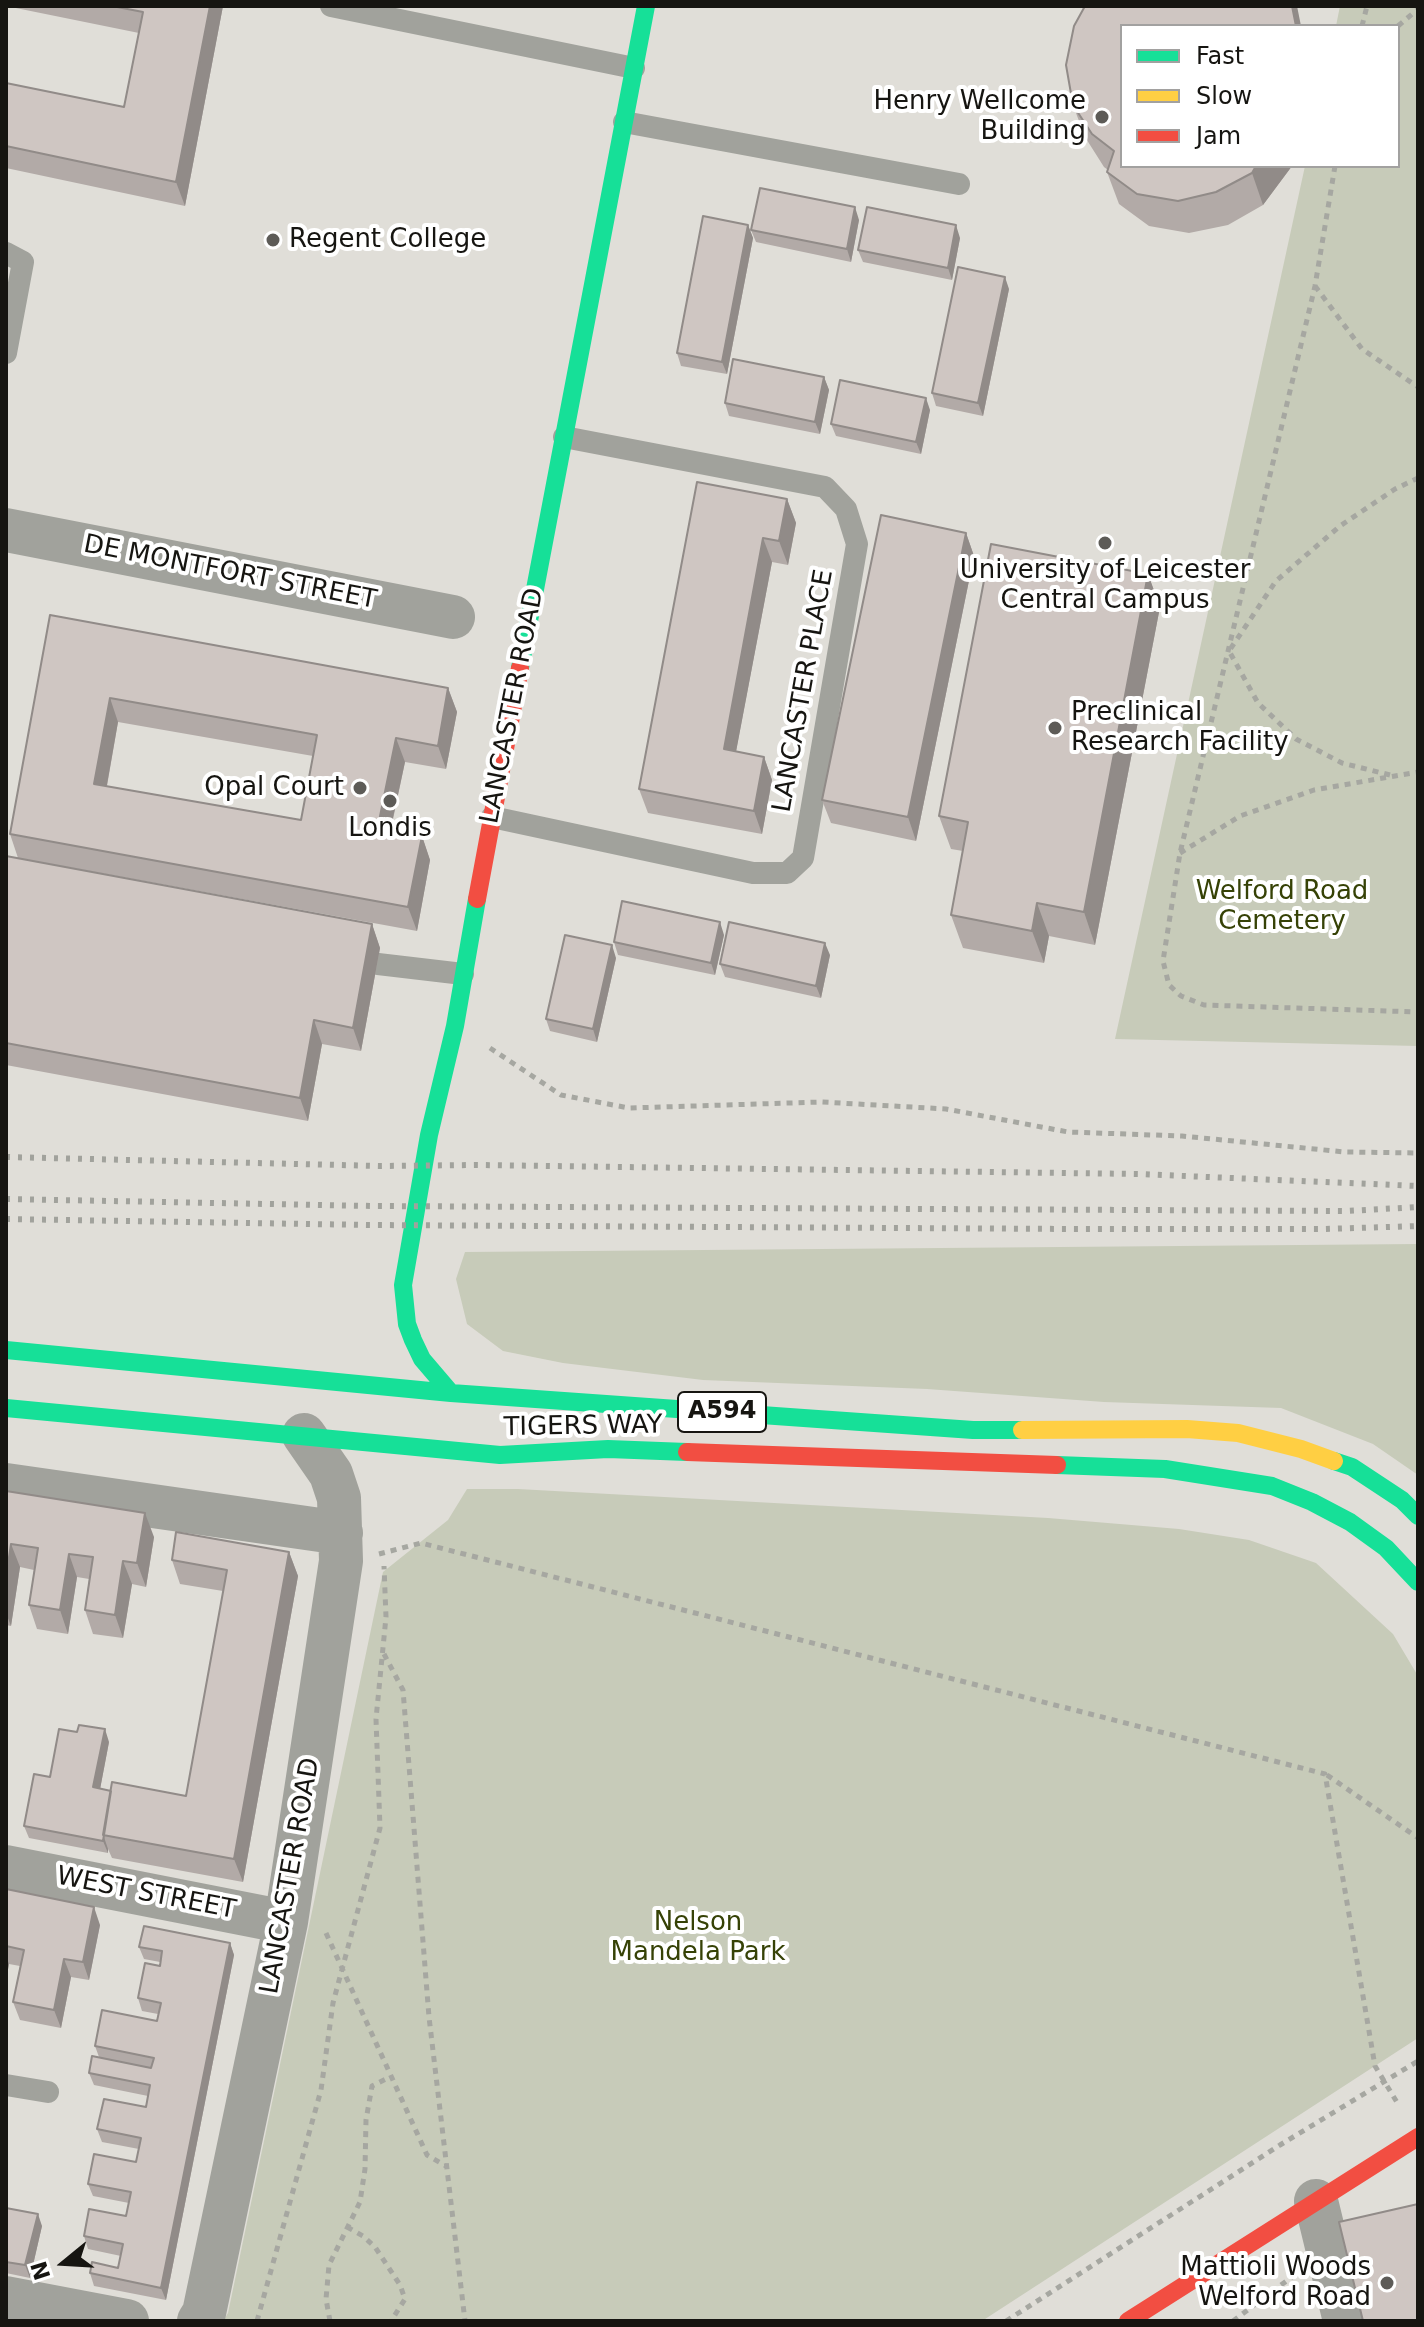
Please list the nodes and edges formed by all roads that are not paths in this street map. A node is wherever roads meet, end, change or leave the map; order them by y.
1 (331, 6) edge
2 (646, 6) edge
3 (634, 68) junction
4 (624, 122) junction
5 (959, 184) dead end
6 (6, 253) edge
7 (6, 353) edge
8 (564, 437) junction
9 (6, 530) edge
10 (453, 617) dead end
11 (492, 817) junction
12 (378, 964) dead end
13 (463, 974) junction
14 (6, 1350) edge
15 (451, 1393) junction
16 (6, 1408) edge
17 (304, 1435) junction
18 (6, 1485) edge
19 (1418, 1516) edge
20 (341, 1533) junction
21 (1418, 1582) edge
22 (6, 1867) edge
23 (286, 1922) junction
24 (6, 2085) edge
25 (48, 2092) dead end
26 (1418, 2137) edge
27 (1316, 2201) junction
28 (6, 2298) edge
29 (127, 2321) edge
30 (199, 2321) edge
31 (1128, 2321) edge
32 (1345, 2321) edge

1 - 3 lane
2 - 3 main road, LANCASTER ROAD
3 - 4 main road, LANCASTER ROAD
4 - 5 lane
4 - 8 main road, LANCASTER ROAD
6 - 7 lane
8 - 11 main road, LANCASTER ROAD
8 - 11 lane, LANCASTER PLACE
9 - 10 street, DE MONTFORT STREET
11 - 13 main road, LANCASTER ROAD
12 - 13 lane
13 - 15 main road, LANCASTER ROAD
14 - 15 main road, TIGERS WAY / A594
15 - 19 main road, TIGERS WAY / A594
16 - 17 main road, TIGERS WAY / A594
17 - 20 street, LANCASTER ROAD
17 - 21 main road, TIGERS WAY / A594
18 - 20 street
20 - 23 street, LANCASTER ROAD
22 - 23 street, WEST STREET
23 - 30 street, LANCASTER ROAD
24 - 25 lane
26 - 27 main road
27 - 31 main road
27 - 32 street
28 - 29 street

